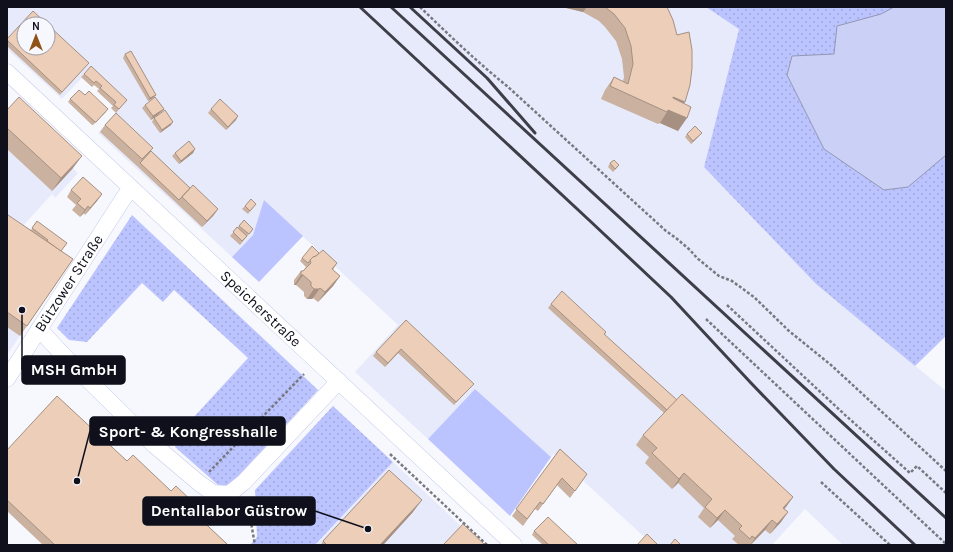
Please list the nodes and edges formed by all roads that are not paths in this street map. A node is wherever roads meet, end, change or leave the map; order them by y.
1 (7, 72) edge
2 (132, 188) junction
3 (39, 329) junction
4 (7, 378) edge
5 (339, 381) junction
6 (514, 545) edge

1 - 2 street, Speicherstraße
2 - 3 street, Bützower Straße
2 - 5 street, Speicherstraße
3 - 4 street, Bützower Straße
3 - 5 street
5 - 6 street, Speicherstraße

